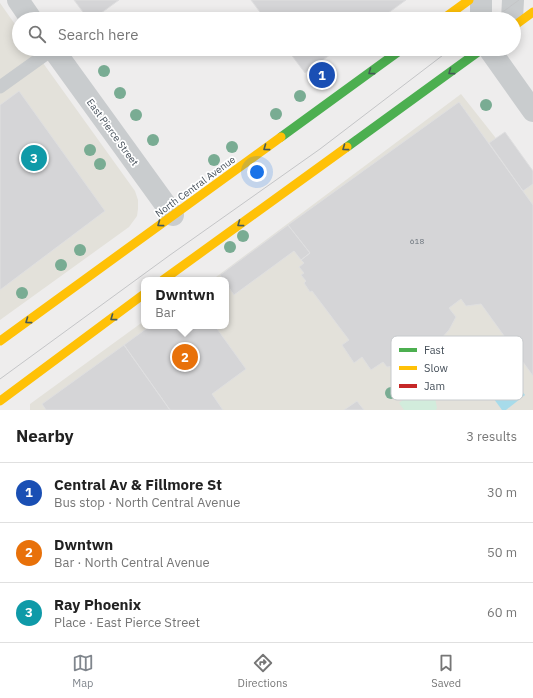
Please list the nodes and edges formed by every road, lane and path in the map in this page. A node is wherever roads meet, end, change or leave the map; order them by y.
1 (18, 0) edge
2 (469, 0) edge
3 (481, 0) edge
4 (26, 12) edge
5 (453, 12) edge
6 (481, 12) edge
7 (533, 12) edge
8 (521, 21) edge
9 (43, 56) edge
10 (58, 56) edge
11 (392, 56) edge
12 (472, 56) edge
13 (504, 58) edge
14 (0, 87) edge
15 (533, 111) edge
16 (173, 215) junction
17 (167, 277) edge
18 (141, 296) edge
19 (0, 341) edge
20 (0, 400) edge

1 - 4 street
2 - 5 main road
3 - 6 street
7 - 8 main road
9 - 14 lane
10 - 16 street, East Pierce Street
11 -> 16 main road, North Central Avenue
12 -> 17 main road
13 - 15 street
16 -> 19 main road, North Central Avenue
18 -> 20 main road

